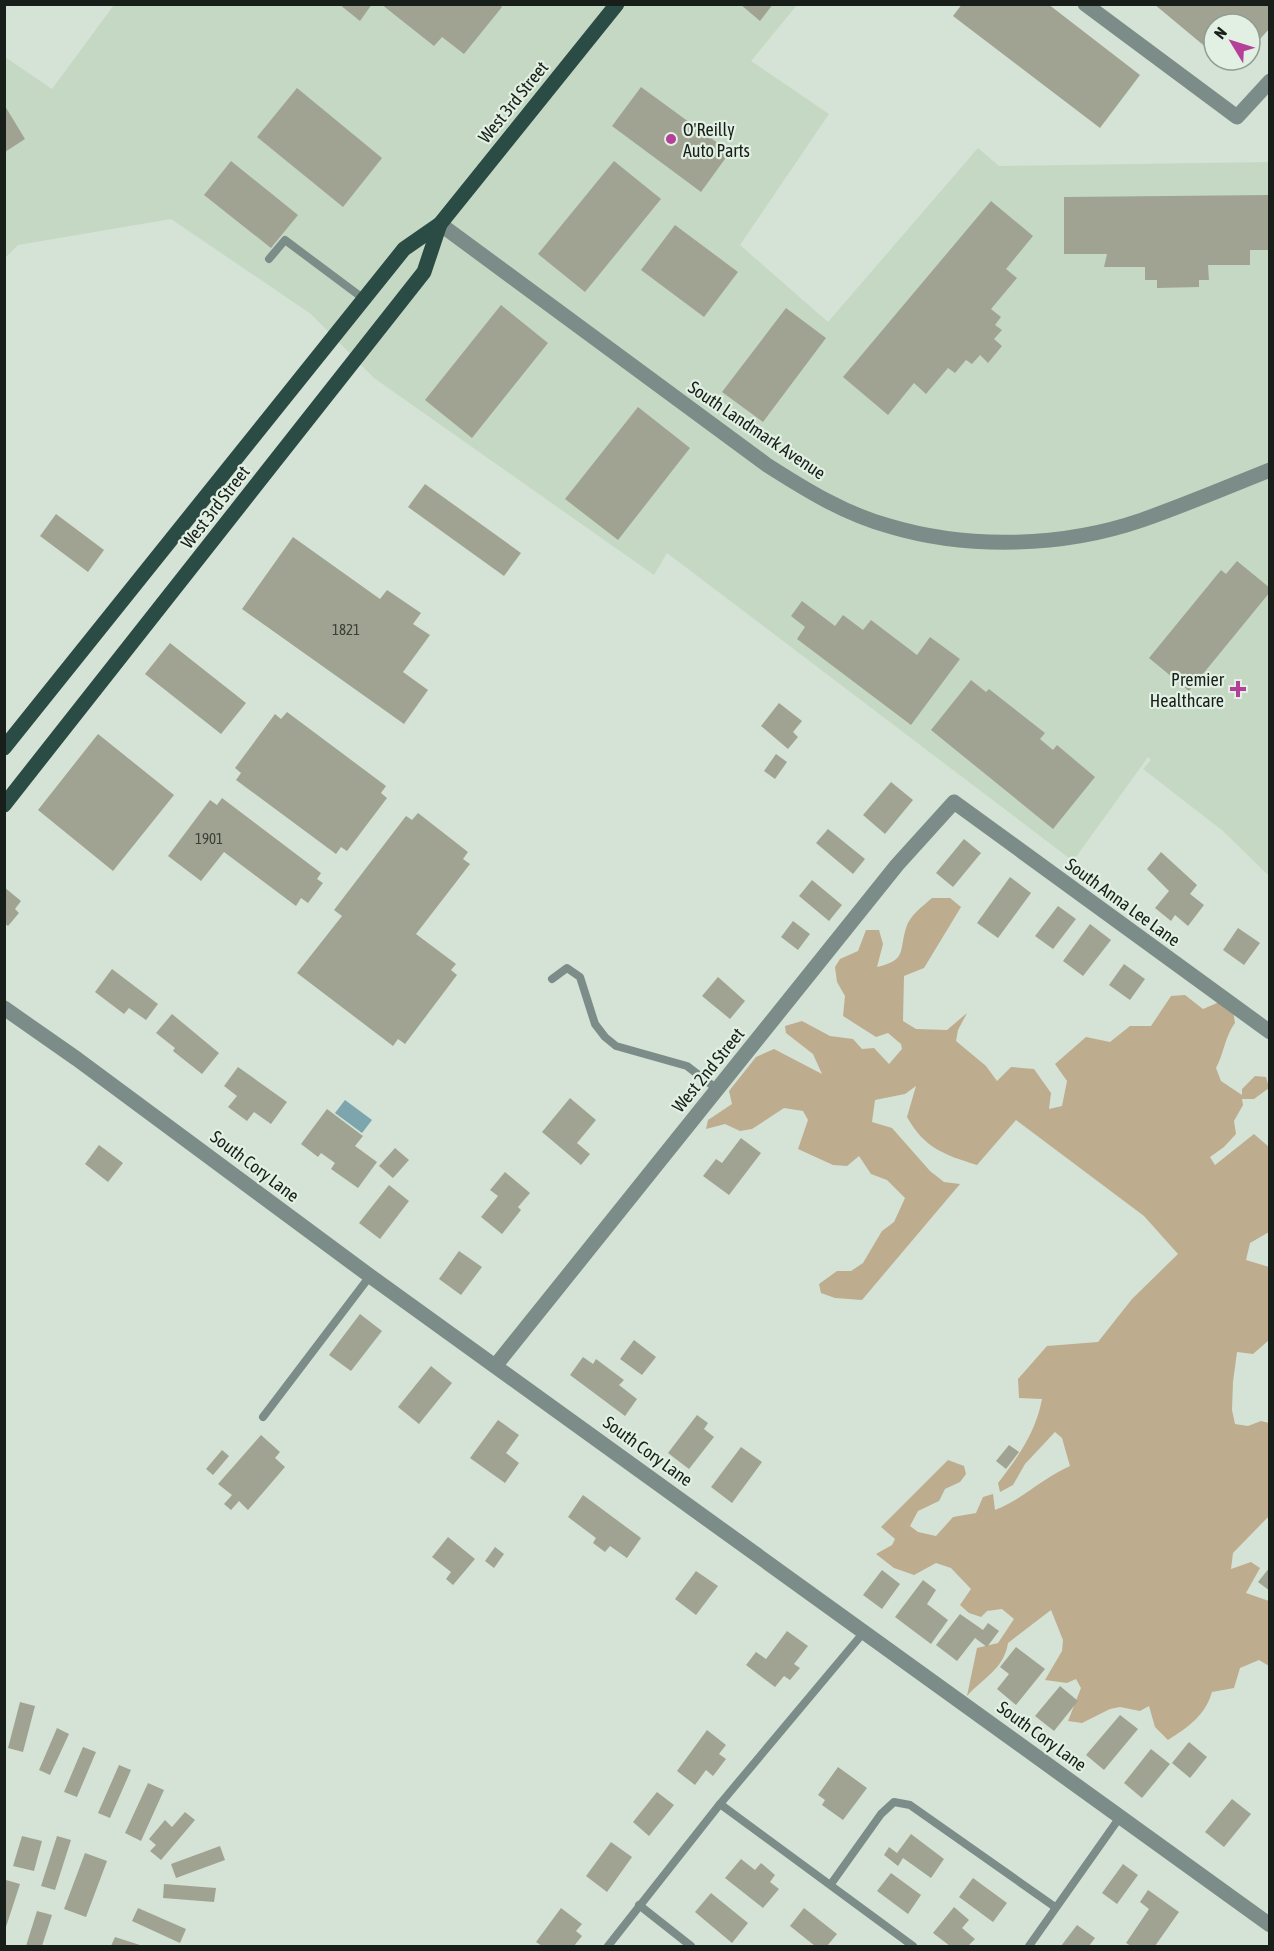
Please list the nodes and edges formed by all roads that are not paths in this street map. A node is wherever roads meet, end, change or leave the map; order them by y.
1 (617, 4) edge
2 (1085, 4) edge
3 (1269, 81) edge
4 (440, 224) junction
5 (269, 259) dead end
6 (364, 299) junction
7 (1269, 470) edge
8 (4, 748) edge
9 (954, 802) joint
10 (4, 805) edge
11 (552, 979) dead end
12 (4, 1008) edge
13 (1269, 1032) edge
14 (717, 1089) junction
15 (370, 1276) junction
16 (496, 1365) junction
17 (263, 1417) dead end
18 (864, 1632) junction
19 (720, 1804) junction
20 (1120, 1817) junction
21 (831, 1884) junction
22 (639, 1905) junction
23 (1055, 1906) junction
24 (1269, 1925) edge
25 (608, 1947) edge
26 (691, 1947) edge
27 (912, 1947) edge
28 (1029, 1947) edge

1 - 4 main road, West 3rd Street
2 - 3 street
4 - 6 main road, West 3rd Street
4 - 7 street, South Landmark Avenue
4 - 10 main road, West 3rd Street
5 - 6 lane
6 - 8 main road, West 3rd Street
9 - 13 street, South Anna Lee Lane
9 - 14 street, West 2nd Street
11 - 14 lane
12 - 15 street, South Cory Lane
14 - 16 street, West 2nd Street
15 - 16 street, South Cory Lane
15 - 17 lane
16 - 18 street, South Cory Lane
18 - 19 lane
18 - 20 street, South Cory Lane
19 - 21 lane
19 - 22 lane
20 - 23 lane
20 - 24 street, South Cory Lane
21 - 23 lane
21 - 27 lane
22 - 25 lane
22 - 26 lane
23 - 28 lane

